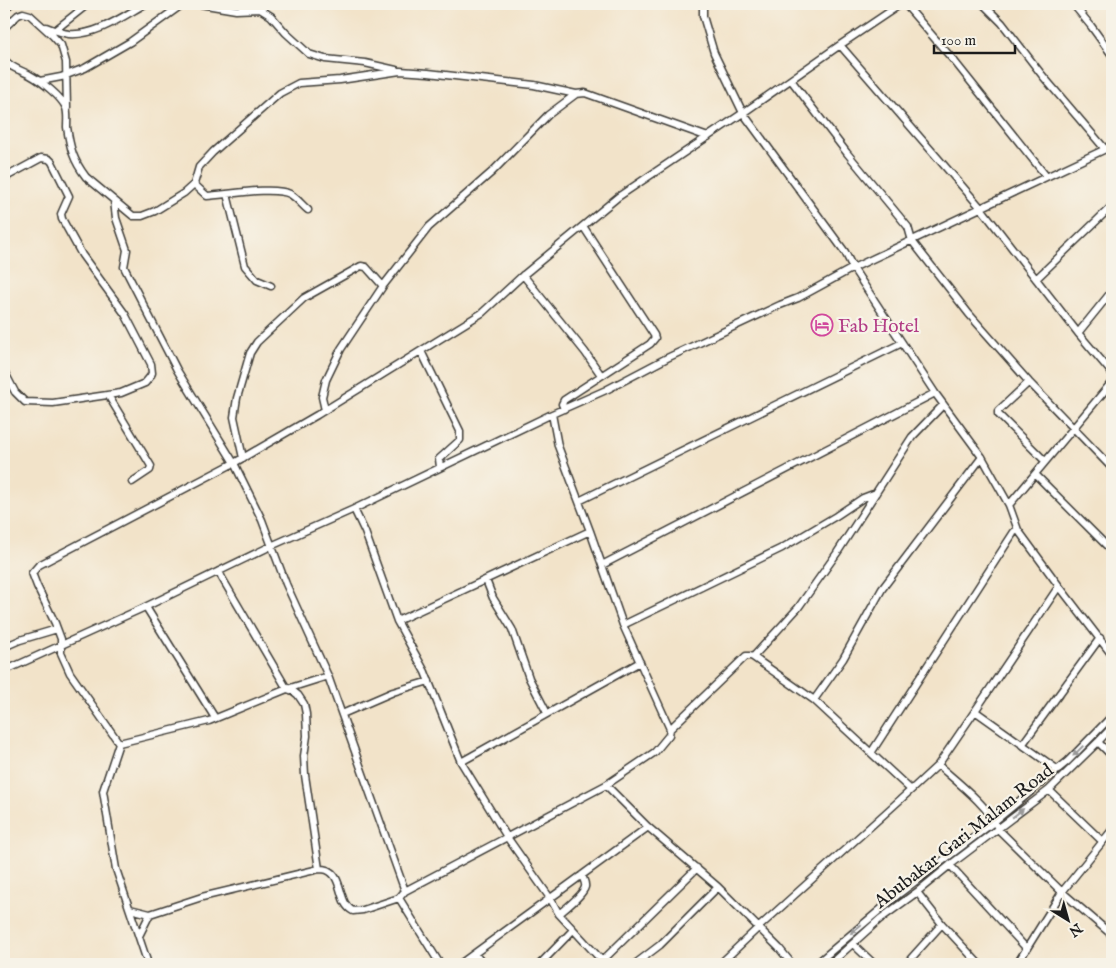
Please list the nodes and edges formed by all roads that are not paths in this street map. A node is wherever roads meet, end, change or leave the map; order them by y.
1 (10, 4) edge
2 (88, 4) edge
3 (145, 4) edge
4 (185, 4) edge
5 (200, 4) edge
6 (703, 4) edge
7 (901, 4) edge
8 (906, 4) edge
9 (983, 4) edge
10 (1072, 4) edge
11 (4, 10) edge
12 (4, 28) edge
13 (53, 32) junction
14 (840, 45) junction
15 (1112, 55) edge
16 (4, 60) edge
17 (400, 71) junction
18 (66, 75) junction
19 (790, 80) junction
20 (40, 81) junction
21 (576, 94) junction
22 (66, 108) junction
23 (743, 113) junction
24 (708, 137) junction
25 (1112, 146) edge
26 (1105, 149) junction
27 (1046, 176) junction
28 (4, 178) edge
29 (194, 184) junction
30 (228, 194) junction
31 (114, 201) junction
32 (1112, 206) edge
33 (982, 208) junction
34 (308, 210) dead end
35 (583, 226) junction
36 (912, 241) junction
37 (853, 268) junction
38 (523, 275) junction
39 (1036, 279) junction
40 (271, 286) dead end
41 (383, 286) junction
42 (1112, 291) edge
43 (1078, 333) junction
44 (902, 343) junction
45 (421, 351) junction
46 (4, 371) edge
47 (1112, 373) edge
48 (601, 375) junction
49 (1029, 382) junction
50 (1112, 382) edge
51 (934, 393) junction
52 (108, 395) junction
53 (943, 405) junction
54 (564, 409) junction
55 (326, 410) junction
56 (552, 414) junction
57 (1074, 428) junction
58 (982, 457) junction
59 (243, 458) junction
60 (1045, 461) junction
61 (234, 463) junction
62 (440, 467) junction
63 (1112, 468) edge
64 (1035, 474) junction
65 (132, 482) dead end
66 (876, 494) junction
67 (578, 501) junction
68 (1010, 505) junction
69 (354, 509) junction
70 (1018, 530) junction
71 (590, 531) junction
72 (271, 546) junction
73 (1112, 551) edge
74 (602, 565) junction
75 (219, 571) junction
76 (486, 580) junction
77 (1059, 586) junction
78 (146, 607) junction
79 (396, 621) junction
80 (623, 625) junction
81 (57, 629) junction
82 (1100, 638) junction
83 (61, 646) junction
84 (4, 647) edge
85 (1112, 655) edge
86 (753, 657) junction
87 (640, 662) junction
88 (4, 671) edge
89 (328, 676) junction
90 (429, 681) junction
91 (287, 689) junction
92 (814, 700) junction
93 (975, 711) junction
94 (547, 713) junction
95 (342, 714) junction
96 (1112, 716) edge
97 (215, 718) junction
98 (1112, 727) edge
99 (670, 729) junction
100 (1098, 742) junction
101 (119, 743) junction
102 (1022, 745) junction
103 (871, 753) junction
104 (1112, 756) edge
105 (461, 762) junction
106 (938, 765) junction
107 (1058, 770) junction
108 (606, 785) junction
109 (911, 790) junction
110 (1049, 790) junction
111 (995, 821) junction
112 (648, 827) junction
113 (998, 829) junction
114 (1112, 830) edge
115 (507, 837) junction
116 (1102, 842) junction
117 (950, 864) junction
118 (697, 868) junction
119 (319, 869) junction
120 (582, 875) junction
121 (718, 887) junction
122 (404, 891) junction
123 (917, 892) junction
124 (1062, 892) junction
125 (399, 898) junction
126 (550, 898) junction
127 (130, 909) junction
128 (150, 914) junction
129 (560, 914) junction
130 (942, 924) junction
131 (759, 927) junction
132 (573, 930) junction
133 (1111, 931) edge
134 (139, 936) junction
135 (853, 944) junction
136 (1026, 949) junction
137 (475, 954) junction
138 (603, 963) edge
139 (148, 964) edge
140 (440, 964) edge
141 (460, 964) edge
142 (483, 964) edge
143 (540, 964) edge
144 (635, 964) edge
145 (720, 964) edge
146 (792, 964) edge
147 (816, 964) edge
148 (830, 964) edge
149 (874, 964) edge
150 (906, 964) edge
151 (979, 964) edge
152 (1017, 964) edge

1 - 11 street
2 - 13 street
3 - 13 street
4 - 18 street
5 - 17 street
6 - 23 street
7 - 14 street
8 - 27 street
9 - 26 street
10 - 15 street
12 - 13 street
13 - 18 street
14 - 19 street
14 - 33 street
16 - 20 street
17 - 21 street
17 - 29 street
18 - 20 street
18 - 22 street
19 - 23 street
19 - 36 street
20 - 22 street
21 - 24 street
21 - 41 street
22 - 31 street
23 - 24 street
23 - 37 street
24 - 35 street
25 - 26 street
26 - 27 street
27 - 33 street
28 - 52 street
29 - 30 street
29 - 31 street
30 - 34 street
30 - 40 street
31 - 61 street
32 - 39 street
33 - 36 street
33 - 39 street
35 - 38 street
35 - 48 street
36 - 37 street
36 - 49 street
37 - 44 street
37 - 54 street
38 - 45 street
38 - 48 street
39 - 43 street
41 - 55 street
41 - 59 street
42 - 43 street
43 - 47 street
44 - 51 street
44 - 67 street
45 - 55 street
45 - 62 street
46 - 52 street
48 - 54 street
49 - 57 street
49 - 60 street
50 - 57 street
51 - 53 street
51 - 74 street
52 - 65 street
53 - 58 street
53 - 66 street
54 - 56 street
55 - 59 street
56 - 62 street
56 - 67 street
57 - 60 street
57 - 63 street
58 - 68 street
58 - 92 street
59 - 61 street
60 - 64 street
61 - 72 street
61 - 81 street
62 - 69 street
64 - 68 street
64 - 73 street
66 - 80 street
66 - 86 street
67 - 71 street
68 - 70 street
69 - 72 street
69 - 79 street
70 - 77 street
70 - 103 street
71 - 74 street
71 - 76 street
72 - 75 street
72 - 89 street
74 - 80 street
75 - 78 street
75 - 91 street
76 - 79 street
76 - 94 street
77 - 82 street
77 - 93 street
78 - 83 street
78 - 97 street
79 - 90 street
80 - 87 street
81 - 83 street
81 - 84 street
82 - 85 street
82 - 102 street
83 - 88 street
83 - 101 street
86 - 92 street
86 - 99 street
87 - 94 street
87 - 99 street
89 - 91 street
89 - 95 street
90 - 95 street
90 - 105 street
91 - 97 street
91 - 119 street
92 - 103 street
93 - 102 street
93 - 106 street
94 - 105 street
95 - 122 street
96 -> 107 street
97 - 101 street
98 - 100 street, Abubakar Gari Malam Road
99 - 108 street
100 - 104 street
100 - 110 street, Abubakar Gari Malam Road
101 - 127 street
102 - 107 street
103 - 109 street
105 - 115 street
106 - 109 street
106 - 111 street
107 - 111 street
108 - 112 street
108 - 115 street
109 - 131 street
113 -> 110 street, Abubakar Gari Malam Road
110 - 116 street
111 - 113 street
111 -> 147 street
112 - 118 street
112 - 120 street
113 - 117 street, Abubakar Gari Malam Road
113 - 124 street
114 - 116 street
115 - 122 street
115 - 126 street
116 - 124 street
117 - 123 street, Abubakar Gari Malam Road
117 - 136 street
118 - 121 street
118 - 138 street
119 - 125 street
119 - 128 street
120 - 126 street
120 - 129 street
121 - 131 street
121 - 144 street
122 - 125 street
123 - 130 street
123 - 135 street, Abubakar Gari Malam Road
124 - 133 street
124 - 136 street
125 - 140 street
126 - 129 street
126 - 137 street
127 - 128 street
127 - 134 street
128 - 134 street
129 - 132 street
130 - 150 street
130 - 151 street
131 - 145 street
131 - 146 street
132 - 138 street
132 - 143 street
134 - 139 street
135 - 148 street, Abubakar Gari Malam Road
135 - 149 street
136 - 152 street
137 - 141 street
137 - 142 street

